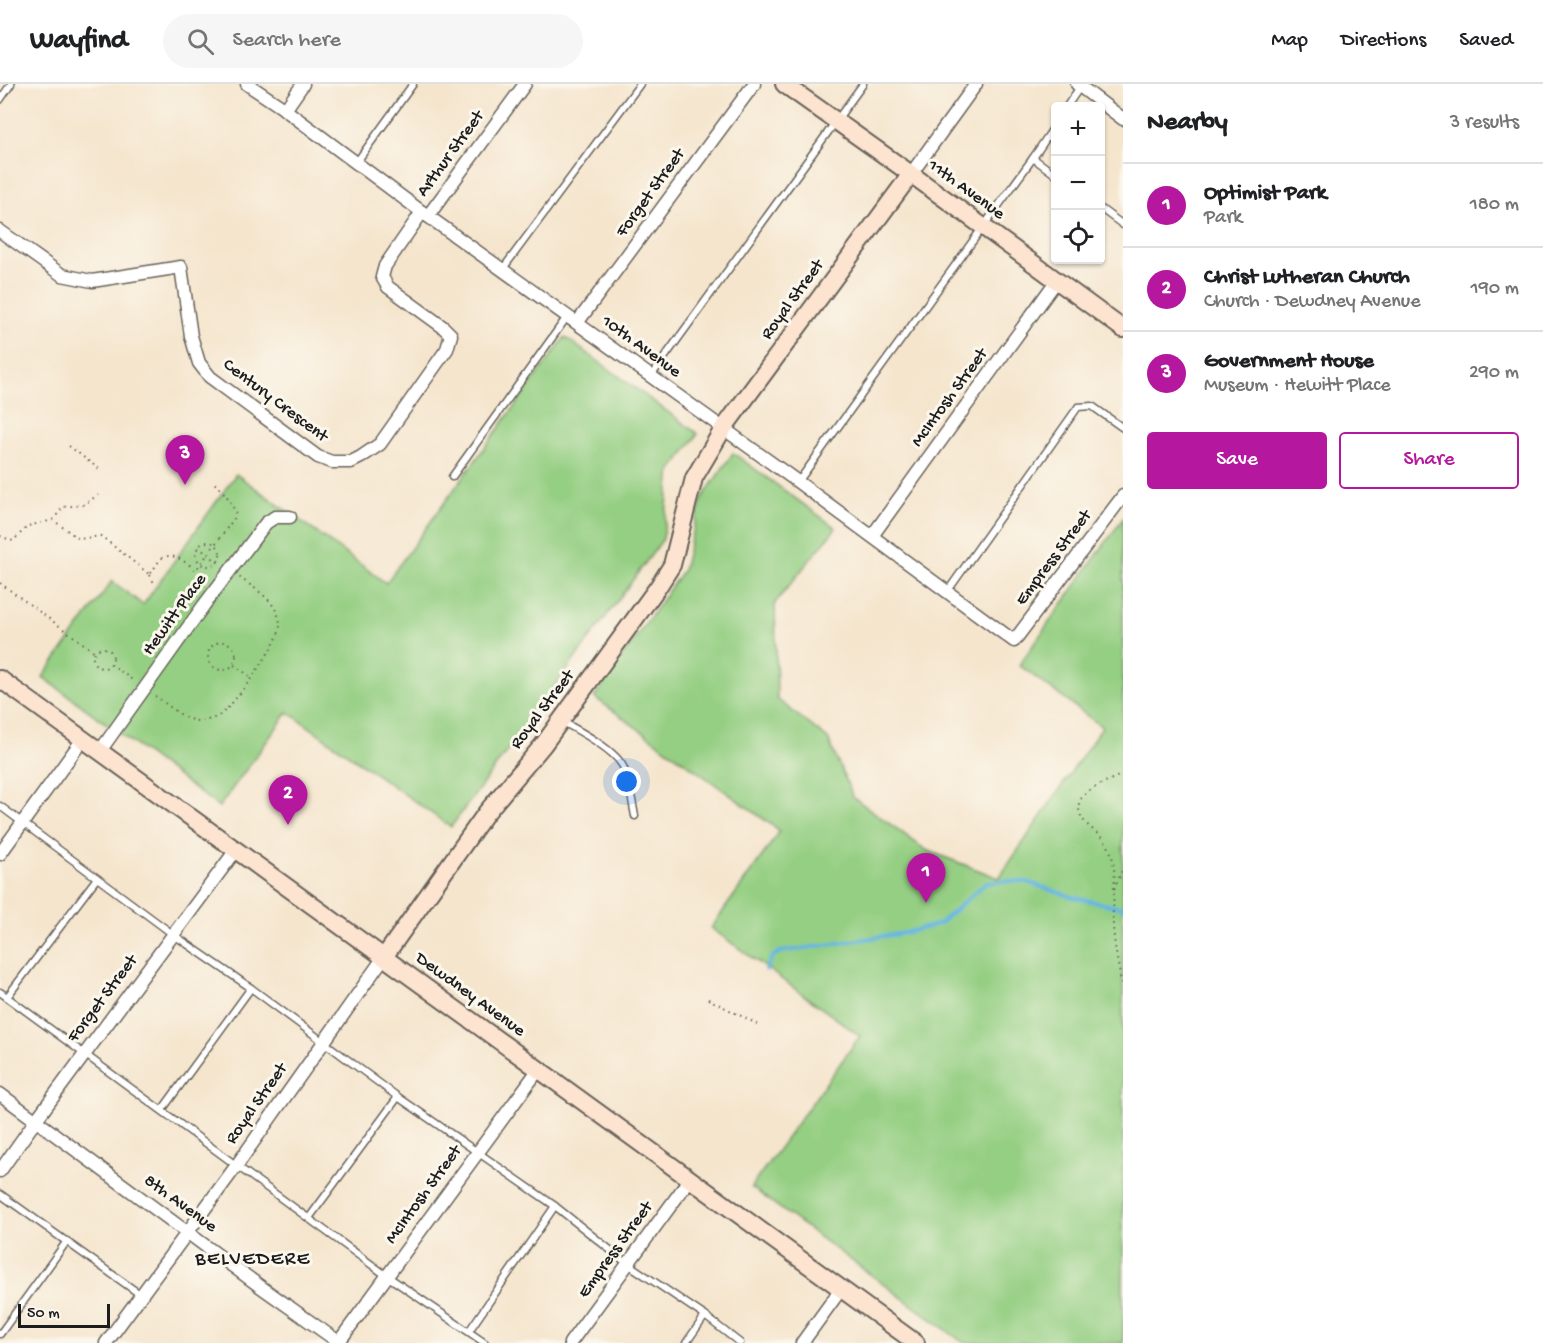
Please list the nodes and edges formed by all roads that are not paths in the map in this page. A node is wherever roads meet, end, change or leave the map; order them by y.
1 (12, 84) edge
2 (247, 84) edge
3 (303, 84) edge
4 (413, 84) edge
5 (525, 84) edge
6 (640, 84) edge
7 (754, 84) edge
8 (784, 84) edge
9 (863, 84) edge
10 (976, 84) edge
11 (1079, 85) edge
12 (0, 100) edge
13 (1069, 102) edge
14 (285, 110) junction
15 (1123, 119) edge
16 (837, 121) junction
17 (1051, 131) edge
18 (1033, 158) junction
19 (355, 163) junction
20 (1051, 171) edge
21 (911, 174) junction
22 (1104, 210) edge
23 (425, 214) junction
24 (1123, 225) edge
25 (984, 226) junction
26 (0, 231) edge
27 (502, 270) junction
28 (1057, 280) junction
29 (572, 320) junction
30 (1123, 329) edge
31 (651, 376) junction
32 (1123, 428) edge
33 (723, 429) junction
34 (452, 477) dead end
35 (798, 482) junction
36 (1123, 496) edge
37 (290, 517) dead end
38 (872, 536) junction
39 (947, 592) junction
40 (1014, 641) joint
41 (0, 679) edge
42 (560, 721) junction
43 (83, 739) junction
44 (100, 751) junction
45 (0, 806) edge
46 (635, 816) dead end
47 (23, 823) junction
48 (236, 850) junction
49 (0, 854) edge
50 (97, 879) junction
51 (174, 935) junction
52 (384, 957) junction
53 (251, 988) junction
54 (0, 992) edge
55 (8, 997) junction
56 (324, 1043) junction
57 (85, 1054) junction
58 (539, 1069) junction
59 (0, 1094) edge
60 (398, 1097) junction
61 (162, 1110) junction
62 (36, 1120) junction
63 (477, 1153) junction
64 (237, 1165) junction
65 (0, 1171) edge
66 (690, 1179) junction
67 (0, 1194) edge
68 (555, 1206) junction
69 (309, 1218) junction
70 (188, 1232) junction
71 (67, 1241) junction
72 (628, 1264) junction
73 (387, 1276) junction
74 (841, 1289) junction
75 (141, 1295) junction
76 (705, 1317) junction
77 (469, 1331) junction
78 (0, 1334) edge
79 (106, 1343) edge
80 (339, 1343) edge
81 (485, 1343) edge
82 (570, 1343) edge
83 (686, 1343) edge
84 (740, 1343) edge
85 (802, 1343) edge
86 (916, 1343) edge

1 - 12 lane
2 - 14 street, 10th Avenue
3 - 14 street
4 - 19 lane
5 - 23 street, Arthur Street
6 - 27 lane
7 - 29 street, Forget Street
8 - 16 street, 11th Avenue
9 - 16 lane
10 - 21 street, Royal Street
11 - 13 lane
11 - 15 street
14 - 19 street, 10th Avenue
16 - 21 street, 11th Avenue
16 - 31 lane
17 - 18 lane
18 - 20 lane
18 - 25 lane
19 - 23 street, 10th Avenue
21 - 25 street, 11th Avenue
21 - 33 street, Royal Street
22 - 24 lane
23 - 26 street, Century Crescent
23 - 27 street, 10th Avenue
25 - 28 street, 11th Avenue
25 - 35 lane
27 - 29 street, 10th Avenue
28 - 30 street, 11th Avenue
28 - 38 street, McIntosh Street
29 - 31 street, 10th Avenue
29 - 34 lane
31 - 33 street, 10th Avenue
32 - 39 lane
33 - 35 street, 10th Avenue
33 - 42 street, Royal Street
35 - 38 street, 10th Avenue
36 - 40 street, Empress Street
37 - 44 street, Hewitt Place
38 - 39 street, 10th Avenue
39 - 40 street, 10th Avenue
41 - 43 street, Dewdney Avenue
42 - 46 lane
42 - 52 street, Royal Street
43 - 44 street, Dewdney Avenue
43 - 47 street
44 - 48 street, Dewdney Avenue
45 - 47 lane
47 - 49 street
47 - 50 lane
48 - 51 street, Forget Street
48 - 52 street, Dewdney Avenue
50 - 51 lane
50 - 55 lane
51 - 53 lane
51 - 57 street, Forget Street
52 - 56 street, Royal Street
52 - 58 street, Dewdney Avenue
53 - 56 lane
53 - 61 lane
54 - 55 lane
55 - 57 lane
56 - 60 lane
56 - 64 street, Royal Street
57 - 61 lane
57 - 62 street, Forget Street
58 - 63 street, McIntosh Street
58 - 66 street, Dewdney Avenue
59 - 62 street, 8th Avenue
60 - 63 lane
60 - 69 lane
61 - 64 lane
62 - 65 street, Forget Street
62 - 70 street, 8th Avenue
63 - 68 lane
63 - 73 street, McIntosh Street
64 - 69 lane
64 - 70 street, Royal Street
66 - 72 street, Empress Street
66 - 74 street, Dewdney Avenue
67 - 71 lane
68 - 72 lane
68 - 77 lane
69 - 73 lane
70 - 75 street, Royal Street
70 - 80 street, 8th Avenue
71 - 75 lane
71 - 78 lane
72 - 76 lane
72 - 82 street, Empress Street
73 - 77 lane
73 - 80 street, McIntosh Street
74 - 85 street
74 - 86 street, Dewdney Avenue
75 - 79 street, Royal Street
76 - 83 lane
76 - 84 lane
77 - 81 lane

